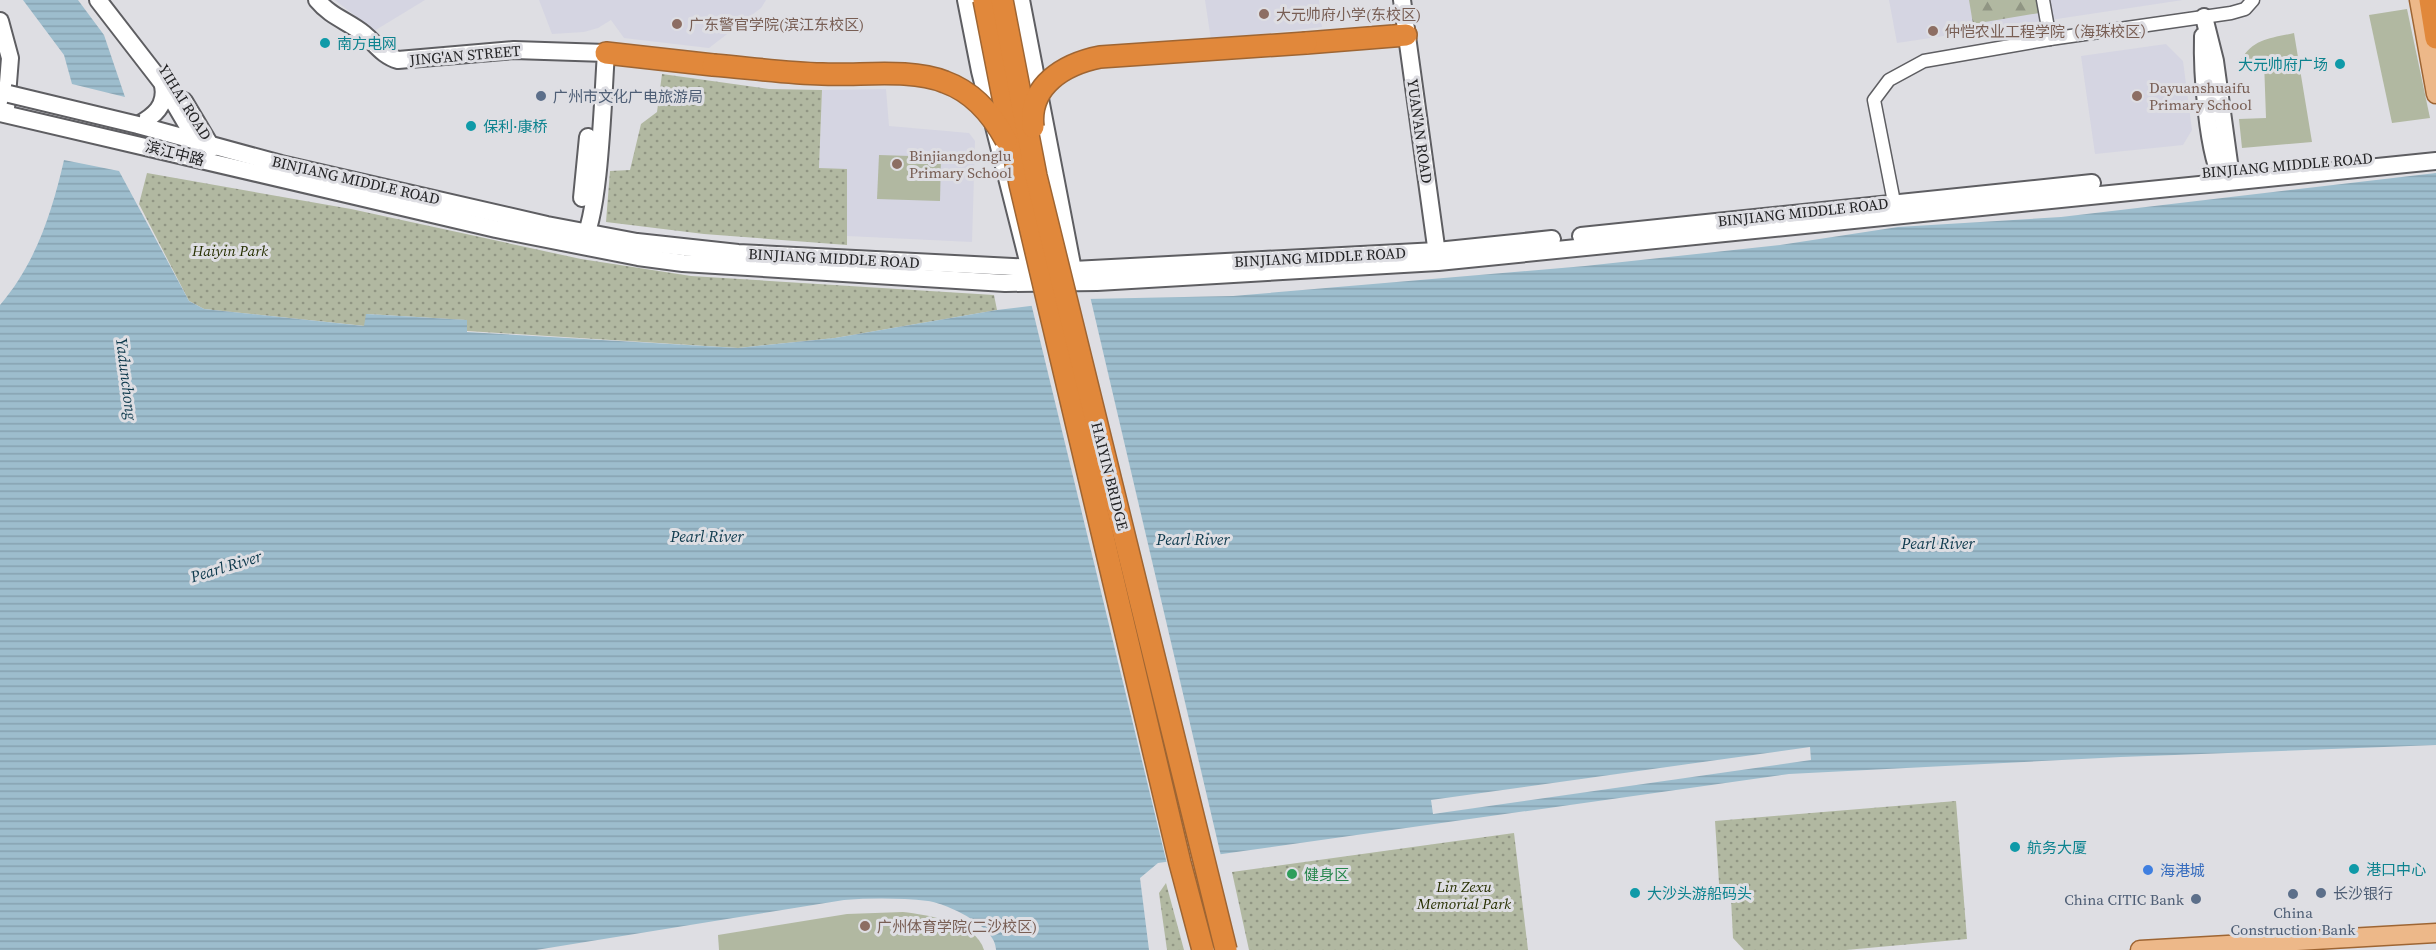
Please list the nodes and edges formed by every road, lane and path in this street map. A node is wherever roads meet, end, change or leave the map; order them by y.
1 (98, 0) edge
2 (110, 0) edge
3 (317, 0) edge
4 (966, 0) edge
5 (984, 0) edge
6 (1002, 0) edge
7 (1021, 0) edge
8 (1402, 0) edge
9 (2043, 0) edge
10 (2253, 0) edge
11 (2419, 0) edge
12 (2430, 0) edge
13 (2204, 17) junction
14 (0, 21) edge
15 (1406, 35) junction
16 (2436, 38) edge
17 (2050, 39) junction
18 (602, 53) junction
19 (1031, 62) junction
20 (980, 71) junction
21 (163, 84) junction
22 (4, 94) edge
23 (2436, 94) edge
24 (3, 114) edge
25 (138, 125) junction
26 (194, 138) junction
27 (211, 143) junction
28 (2436, 152) edge
29 (2436, 161) edge
30 (215, 163) junction
31 (2224, 174) junction
32 (1028, 180) junction
33 (1894, 202) junction
34 (582, 237) junction
35 (1438, 256) junction
36 (1030, 269) junction
37 (1073, 270) junction
38 (1052, 283) junction
39 (2436, 933) edge
40 (1203, 950) edge
41 (1226, 950) edge
42 (2140, 950) edge

1 - 21 main road, YIHAI ROAD
2 - 27 main road, YIHAI ROAD
3 - 18 main road, JING'AN STREET
4 - 20 main road
5 - 32 highway, HAIYIN BRIDGE, bridge
6 - 32 highway, HAIYIN BRIDGE, bridge
7 - 19 main road
8 - 15 main road, YUAN'AN ROAD
9 - 17 street
10 - 13 street
11 - 23 main road
12 - 16 highway
13 - 17 street
13 - 31 main road
14 - 22 main road
15 - 32 highway, bridge
15 - 35 main road, YUAN'AN ROAD
17 - 33 street
18 - 32 highway, bridge
18 - 34 main road
19 - 20 main road
19 - 37 main road
20 - 36 main road
21 - 25 main road
21 - 26 main road, YIHAI ROAD
22 - 24 main road
22 - 25 main road, 滨江中路, bridge
24 - 30 main road, 滨江中路
25 - 26 main road, 滨江中路
26 - 27 main road, 滨江中路
26 - 30 main road, YIHAI ROAD
27 - 30 main road, YIHAI ROAD
27 - 34 main road, BINJIANG MIDDLE ROAD
28 - 31 main road, BINJIANG MIDDLE ROAD
29 - 31 main road, BINJIANG MIDDLE ROAD
30 - 34 main road, BINJIANG MIDDLE ROAD
31 - 33 main road, BINJIANG MIDDLE ROAD
31 - 35 main road, BINJIANG MIDDLE ROAD
32 - 40 highway, HAIYIN BRIDGE, bridge
32 - 41 highway, HAIYIN BRIDGE, bridge
33 - 35 main road, BINJIANG MIDDLE ROAD
34 - 36 main road, BINJIANG MIDDLE ROAD
34 - 38 main road, BINJIANG MIDDLE ROAD
35 - 37 main road, BINJIANG MIDDLE ROAD
35 - 38 main road, BINJIANG MIDDLE ROAD
36 - 37 main road, BINJIANG MIDDLE ROAD
36 - 38 main road
37 - 38 main road
39 - 42 main road

